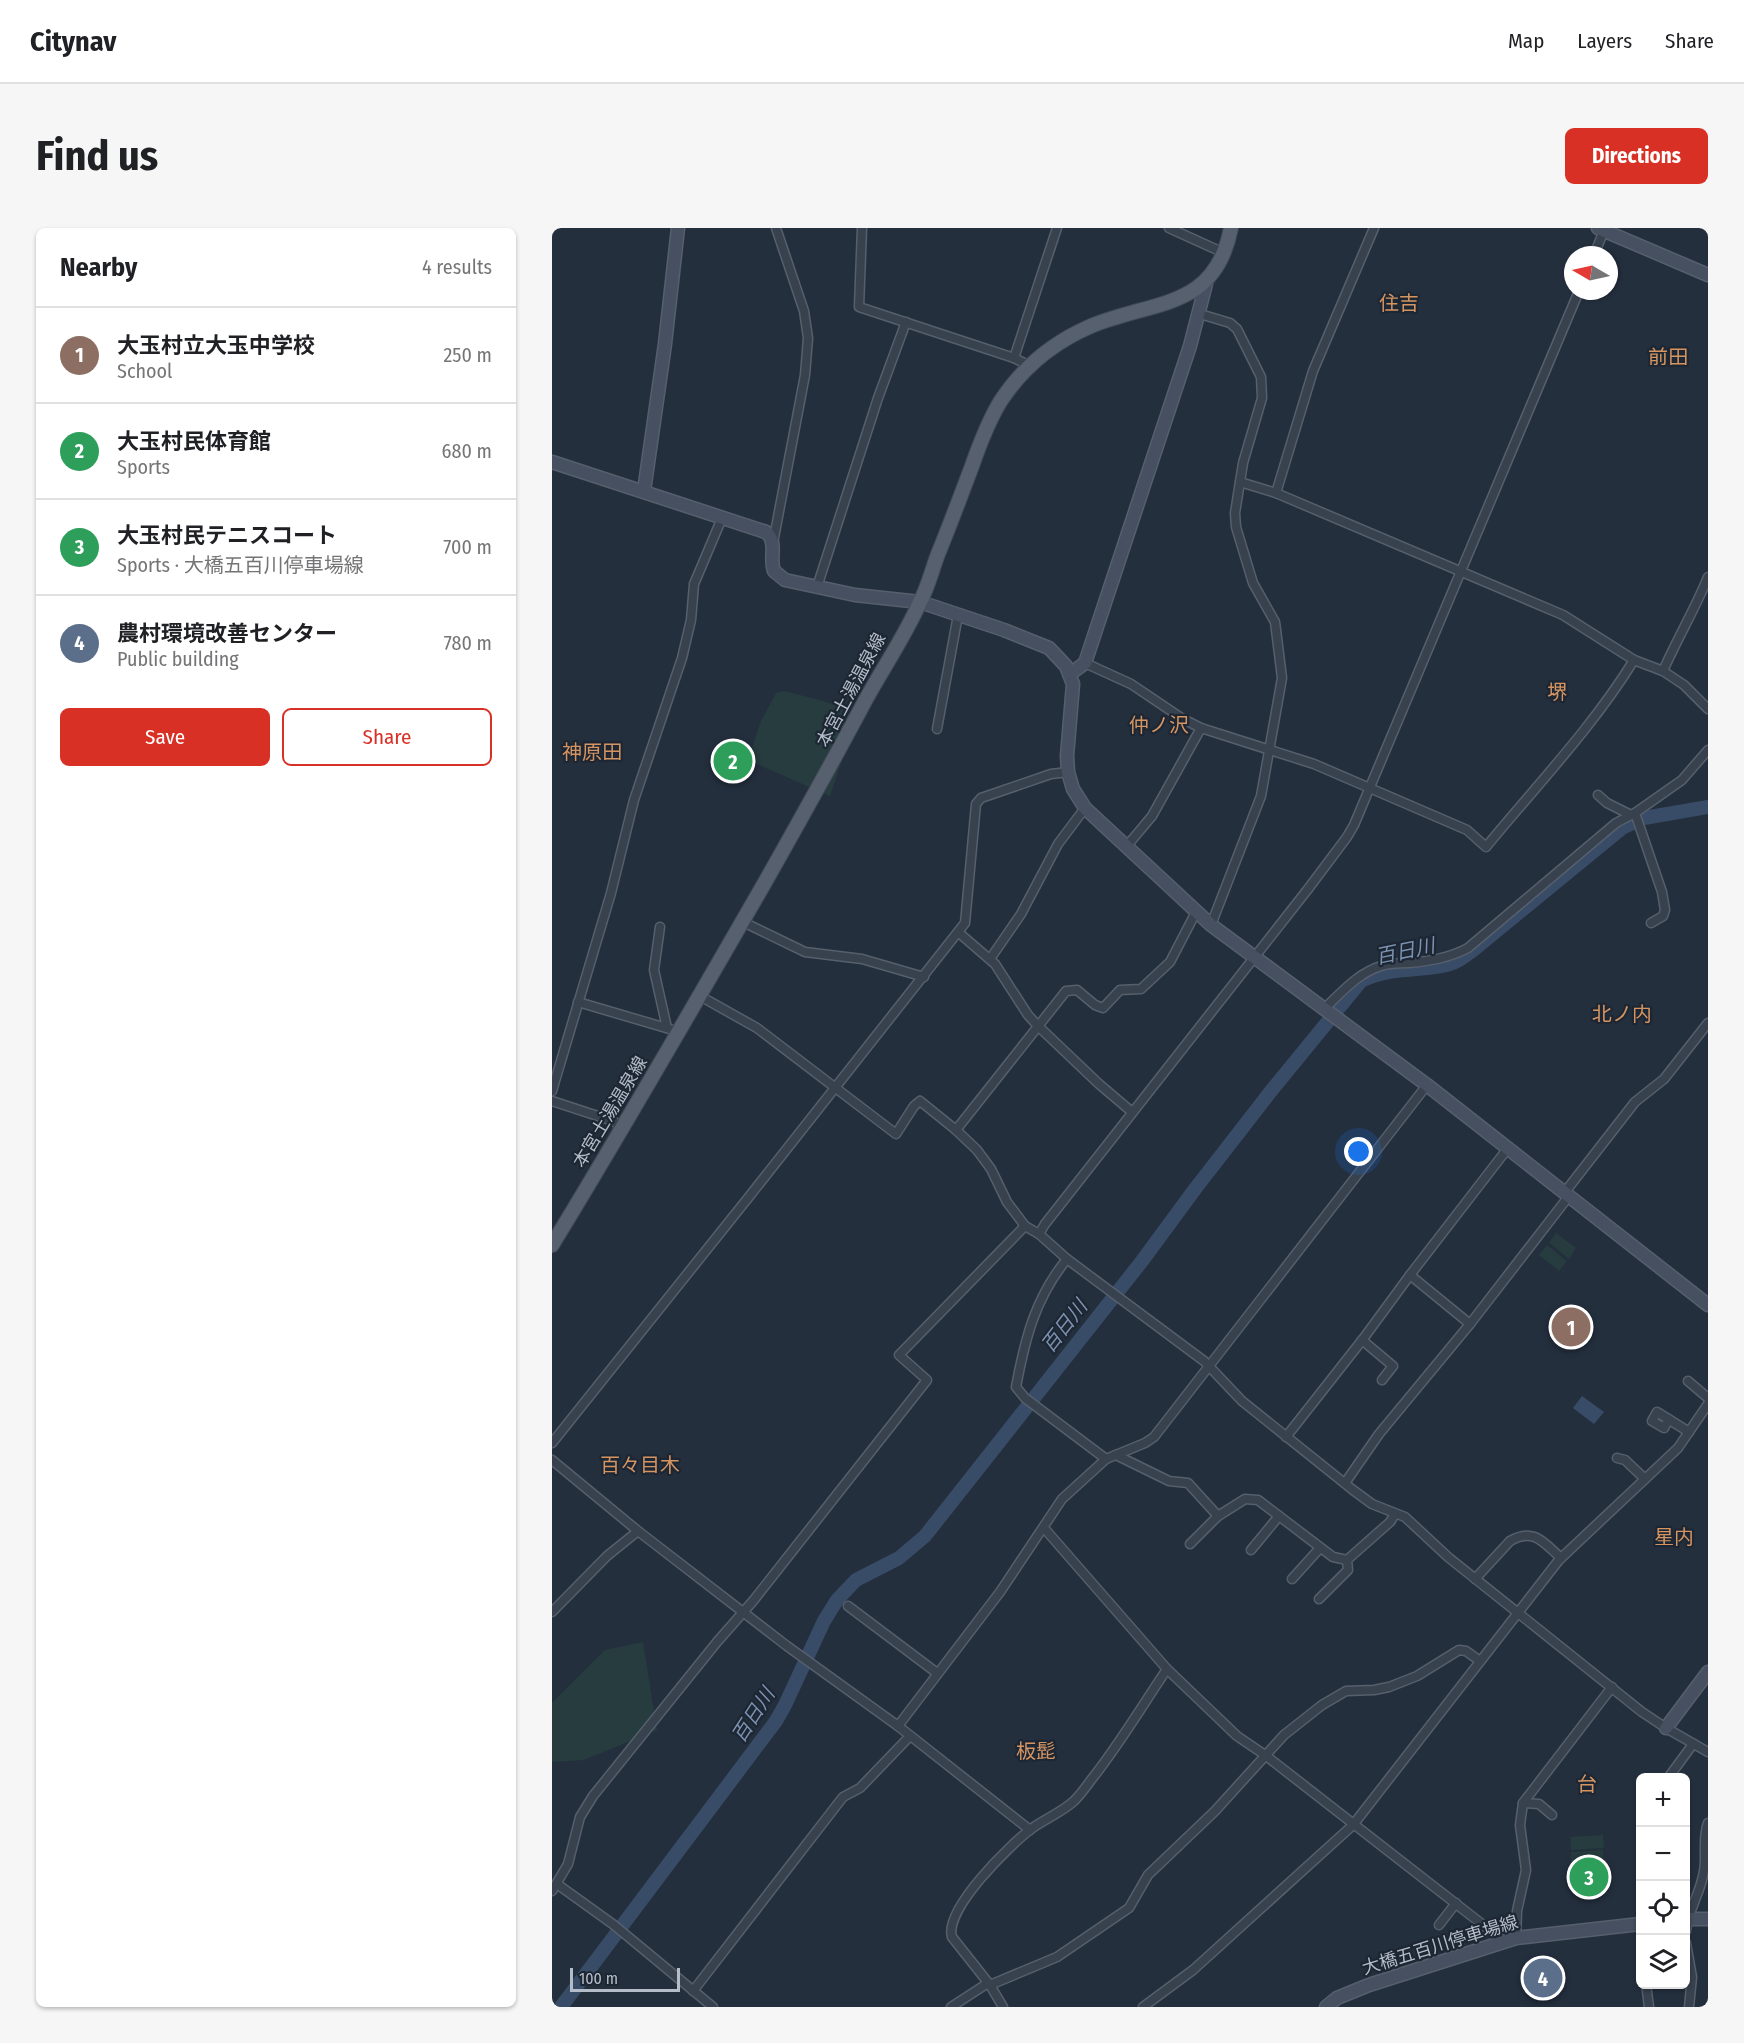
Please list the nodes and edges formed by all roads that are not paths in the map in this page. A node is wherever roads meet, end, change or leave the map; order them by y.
1 (678, 228) edge
2 (776, 228) edge
3 (862, 228) edge
4 (1057, 228) edge
5 (1169, 228) edge
6 (1231, 228) edge
7 (1374, 228) edge
8 (1603, 229) edge
9 (1597, 246) edge
10 (1224, 253) junction
11 (1708, 275) edge
12 (1207, 280) junction
13 (1575, 300) edge
14 (1200, 314) junction
15 (906, 322) junction
16 (1014, 358) junction
17 (1030, 366) junction
18 (552, 462) edge
19 (1240, 482) junction
20 (644, 491) junction
21 (1276, 493) junction
22 (722, 518) junction
23 (773, 544) junction
24 (1460, 572) junction
25 (1708, 577) edge
26 (817, 586) junction
27 (920, 602) junction
28 (958, 615) junction
29 (1634, 660) junction
30 (1085, 663) junction
31 (1663, 671) junction
32 (1070, 674) junction
33 (1708, 709) edge
34 (1201, 728) junction
35 (937, 729) dead end
36 (1269, 750) junction
37 (1708, 750) edge
38 (1068, 772) junction
39 (1368, 788) junction
40 (1598, 795) dead end
41 (1085, 808) junction
42 (1635, 817) junction
43 (1126, 847) junction
44 (1196, 912) junction
45 (743, 922) junction
46 (1651, 923) dead end
47 (1211, 925) junction
48 (660, 927) dead end
49 (958, 932) junction
50 (1254, 956) junction
51 (990, 958) junction
52 (924, 976) junction
53 (700, 996) junction
54 (578, 1002) junction
55 (1330, 1013) junction
56 (1708, 1023) edge
57 (1038, 1026) junction
58 (673, 1030) junction
59 (1427, 1085) junction
60 (834, 1087) junction
61 (552, 1091) edge
62 (552, 1101) edge
63 (1132, 1112) junction
64 (622, 1127) junction
65 (956, 1130) junction
66 (1509, 1148) junction
67 (1567, 1194) junction
68 (1024, 1226) junction
69 (1039, 1234) junction
70 (552, 1245) edge
71 (1067, 1259) junction
72 (1410, 1275) junction
73 (1708, 1305) edge
74 (1470, 1324) junction
75 (1362, 1340) junction
76 (1208, 1366) junction
77 (1382, 1380) dead end
78 (1688, 1381) dead end
79 (1708, 1398) edge
80 (1708, 1404) edge
81 (1669, 1419) dead end
82 (1689, 1432) junction
83 (1286, 1437) junction
84 (552, 1443) edge
85 (1116, 1455) junction
86 (1617, 1458) dead end
87 (552, 1460) edge
88 (1106, 1460) junction
89 (1645, 1479) junction
90 (1345, 1483) junction
91 (1395, 1514) junction
92 (1218, 1516) junction
93 (1279, 1516) junction
94 (1044, 1528) junction
95 (638, 1531) junction
96 (1190, 1544) dead end
97 (1320, 1548) junction
98 (1251, 1550) dead end
99 (1560, 1558) junction
100 (1347, 1560) junction
101 (1292, 1579) dead end
102 (1476, 1579) junction
103 (1319, 1599) dead end
104 (848, 1606) dead end
105 (552, 1611) edge
106 (742, 1612) junction
107 (1517, 1613) junction
108 (1480, 1661) junction
109 (1167, 1669) junction
110 (1708, 1672) edge
111 (938, 1673) junction
112 (1704, 1686) edge
113 (1612, 1687) junction
114 (898, 1726) junction
115 (1666, 1728) junction
116 (910, 1736) junction
117 (1693, 1744) junction
118 (1708, 1752) edge
119 (1265, 1755) junction
120 (1672, 1773) edge
121 (1523, 1803) junction
122 (1552, 1815) dead end
123 (1708, 1823) edge
124 (1353, 1825) junction
125 (1030, 1830) junction
126 (555, 1888) edge
127 (1456, 1904) junction
128 (1690, 1912) edge
129 (1708, 1919) edge
130 (1690, 1922) edge
131 (1439, 1925) dead end
132 (1636, 1925) edge
133 (1510, 1940) junction
134 (1690, 1966) edge
135 (989, 1984) junction
136 (1647, 1989) edge
137 (693, 1991) junction
138 (713, 2007) edge
139 (951, 2007) edge
140 (1003, 2007) edge
141 (1143, 2007) edge
142 (1326, 2007) edge
143 (1649, 2007) edge
144 (1689, 2007) edge

1 - 20 street
2 - 23 street
3 - 15 street
4 - 16 street
5 - 10 street
6 - 10 main road, 本宮土湯温泉線
7 - 21 street
8 - 9 street
8 - 11 street
10 - 12 main road, 本宮土湯温泉線
12 - 14 street
12 - 17 main road, 本宮土湯温泉線
13 - 24 street
14 - 19 street
14 - 30 street
15 - 16 street
15 - 26 street
16 - 17 street
17 - 27 main road, 本宮土湯温泉線
18 - 20 street
19 - 21 street
19 - 36 street
20 - 22 street
21 - 24 street
22 - 23 street
22 - 54 street
23 - 26 street
24 - 29 street
24 - 39 street
25 - 31 street
26 - 27 street
27 - 28 street
27 - 45 main road, 本宮土湯温泉線
28 - 32 street
28 - 35 street
29 - 31 street
29 - 39 street
30 - 32 street
30 - 34 street
31 - 33 street
32 - 38 street
34 - 36 street
34 - 43 street
36 - 39 street
36 - 47 street
37 - 42 street
38 - 41 street
38 - 49 street
39 - 50 street
40 - 42 street
41 - 43 street
41 - 51 street
42 - 46 street
42 - 55 street
43 - 44 street
44 - 47 street
44 - 57 street
45 - 52 street
45 - 53 main road, 本宮土湯温泉線
47 - 50 street
48 - 58 street
49 - 51 street
49 - 52 street
50 - 55 street
50 - 63 street
51 - 57 street
52 - 60 street
53 - 58 main road, 本宮土湯温泉線
53 - 60 street
54 - 58 street
54 - 61 street
55 - 59 street
56 - 67 street
57 - 63 street
57 - 65 street
58 - 64 main road, 本宮土湯温泉線
59 - 66 street
59 - 76 street
60 - 65 street
60 - 84 street
62 - 64 street
63 - 69 street
64 - 70 main road, 本宮土湯温泉線
65 - 68 street
66 - 67 street
66 - 72 street
67 - 73 street
67 - 74 street
68 - 69 street
68 - 106 street
69 - 71 street
71 - 76 street
71 - 88 street
72 - 74 street
72 - 75 street
74 - 90 street
75 - 77 street
75 - 83 street
76 - 83 street
76 - 85 street
78 - 79 street
80 - 82 street
81 - 82 street
82 - 89 street
83 - 90 street
85 - 88 street
85 - 92 street
86 - 89 street
87 - 95 street
88 - 94 street
89 - 99 street
90 - 91 street
91 - 100 street
91 - 102 street
92 - 93 street
92 - 96 street
93 - 97 street
93 - 98 street
94 - 109 street
94 - 111 street
95 - 105 street
95 - 106 street
97 - 100 street
97 - 101 street
99 - 102 street
99 - 107 street
100 - 103 street
102 - 107 street
104 - 111 street
106 - 114 street
106 - 126 street
107 - 108 street
107 - 113 street
108 - 119 street
108 - 124 street
109 - 119 street
109 - 125 street
110 - 112 street
111 - 114 street
112 - 115 street
113 - 115 street
113 - 121 street
114 - 116 street
115 - 117 street
116 - 125 street
116 - 137 street
117 - 118 street
117 - 120 street
119 - 124 street
119 - 135 street
121 - 122 street
121 - 133 street
123 - 128 street
124 - 127 street
124 - 141 street
125 - 135 street
126 - 137 street
127 - 131 street
127 - 133 street
129 - 130 street
132 - 133 street, 大橋五百川停車場線
133 - 142 street, 大橋五百川停車場線
134 - 144 street
135 - 139 street
135 - 140 street
136 - 143 street
137 - 138 street

